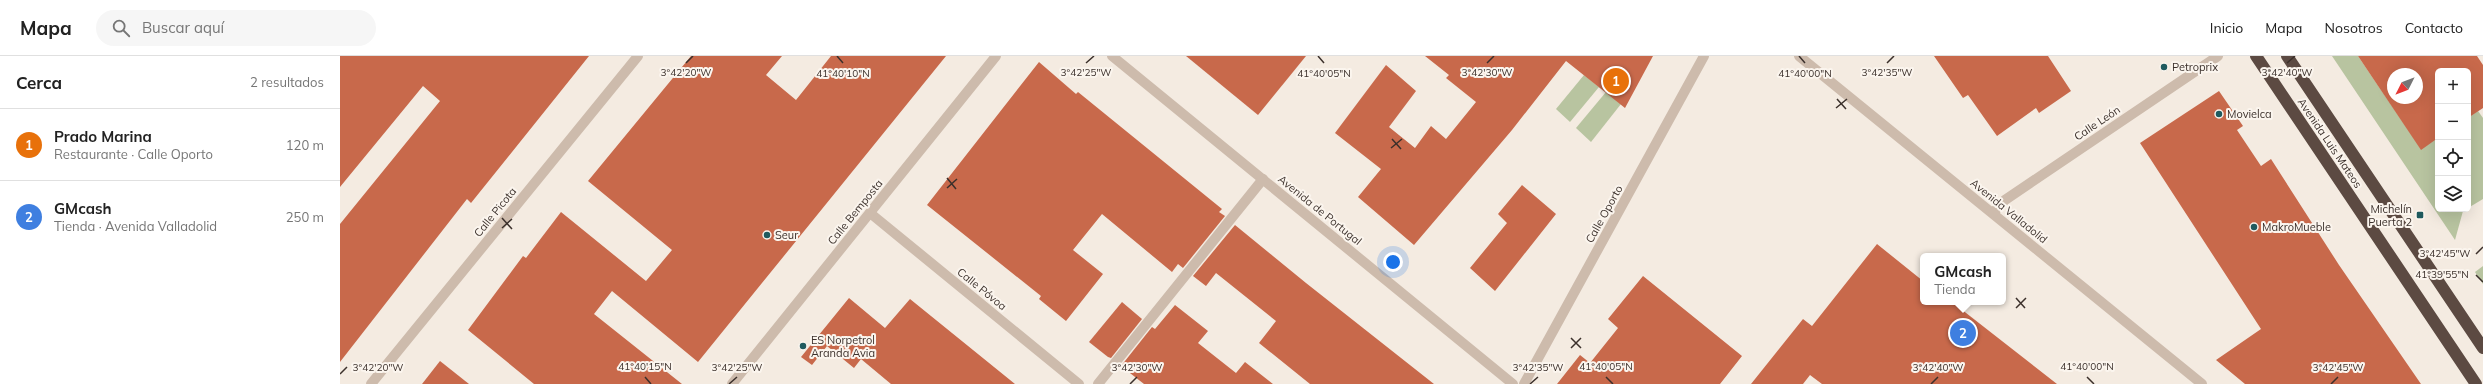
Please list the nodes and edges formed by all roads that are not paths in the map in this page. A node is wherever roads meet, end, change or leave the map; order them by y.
1 (638, 56) edge
2 (996, 56) edge
3 (1112, 56) edge
4 (1704, 56) edge
5 (1800, 56) edge
6 (2218, 56) edge
7 (2256, 56) edge
8 (2286, 56) edge
9 (1263, 179) junction
10 (870, 213) junction
11 (1993, 213) junction
12 (2483, 348) edge
13 (371, 384) edge
14 (732, 384) edge
15 (1079, 384) edge
16 (1098, 384) edge
17 (1513, 384) edge
18 (1524, 384) edge
19 (2202, 384) edge
20 (2476, 384) edge

1 - 13 street, Calle Picota
2 - 10 street, Calle Bemposta
3 - 9 street, Avenida de Portugal
4 - 18 street, Calle Oporto
5 - 11 street, Avenida Valladolid
6 - 11 street, Calle León
7 - 20 highway, Avenida Luis Mateos
8 - 12 highway, Avenida Luis Mateos
9 - 16 street
9 - 17 street, Avenida de Portugal
10 - 14 street, Calle Bemposta
10 - 15 street, Calle Póvoa
11 - 19 street, Avenida Valladolid

